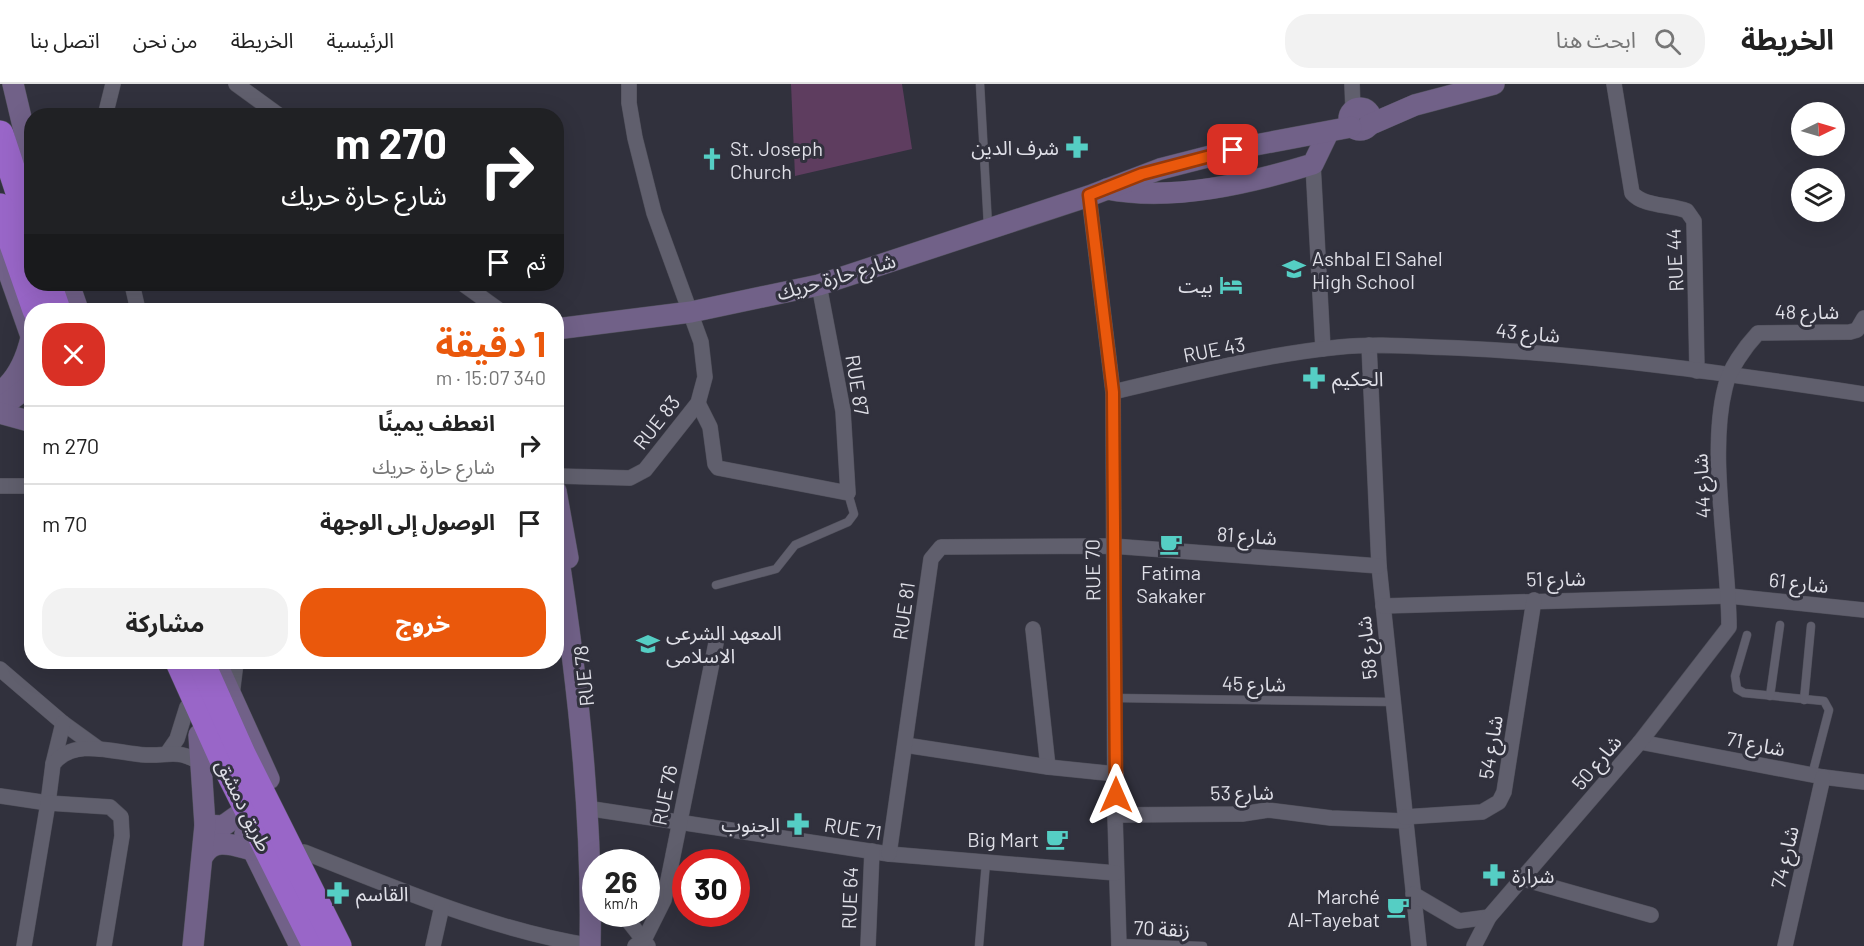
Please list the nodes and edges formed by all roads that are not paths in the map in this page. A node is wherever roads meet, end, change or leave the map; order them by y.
1 (13, 84) edge
2 (113, 84) edge
3 (236, 84) edge
4 (628, 84) edge
5 (980, 84) edge
6 (1352, 84) edge
7 (1362, 84) edge
8 (1494, 84) edge
9 (1614, 84) edge
10 (107, 108) edge
11 (269, 108) edge
12 (1361, 116) junction
13 (24, 130) edge
14 (1328, 133) junction
15 (0, 134) edge
16 (1313, 164) junction
17 (1098, 192) junction
18 (0, 207) edge
19 (24, 208) edge
20 (988, 227) junction
21 (0, 248) edge
22 (24, 276) edge
23 (819, 285) junction
24 (464, 291) edge
25 (473, 291) edge
26 (475, 303) edge
27 (489, 303) edge
28 (690, 312) junction
29 (24, 318) edge
30 (1864, 318) edge
31 (564, 328) edge
32 (1369, 345) junction
33 (1323, 349) junction
34 (24, 362) edge
35 (1697, 371) junction
36 (1730, 374) junction
37 (24, 391) edge
38 (0, 392) edge
39 (1113, 392) junction
40 (1864, 394) edge
41 (698, 403) junction
42 (0, 411) edge
43 (24, 419) edge
44 (564, 476) edge
45 (0, 486) edge
46 (24, 486) edge
47 (848, 493) junction
48 (564, 540) edge
49 (1113, 546) junction
50 (1379, 566) junction
51 (716, 585) dead end
52 (1730, 596) junction
53 (1534, 600) junction
54 (1383, 606) junction
55 (1864, 610) edge
56 (1780, 625) dead end
57 (1811, 626) dead end
58 (564, 627) edge
59 (1033, 629) dead end
60 (1747, 635) dead end
61 (716, 643) dead end
62 (0, 669) edge
63 (169, 669) edge
64 (183, 669) edge
65 (203, 669) edge
66 (219, 669) edge
67 (235, 669) edge
68 (1770, 696) junction
69 (231, 698) junction
70 (1115, 698) junction
71 (1804, 700) junction
72 (1393, 702) junction
73 (187, 707) junction
74 (63, 723) junction
75 (199, 735) junction
76 (1640, 742) junction
77 (905, 744) junction
78 (99, 748) junction
79 (168, 752) junction
80 (223, 761) junction
81 (53, 764) junction
82 (1048, 767) junction
83 (1116, 774) junction
84 (1817, 776) junction
85 (1864, 782) edge
86 (0, 796) edge
87 (48, 803) junction
88 (590, 808) junction
89 (1115, 815) junction
90 (237, 816) junction
91 (1405, 819) junction
92 (680, 822) junction
93 (205, 825) junction
94 (596, 849) edge
95 (253, 850) junction
96 (304, 852) junction
97 (872, 852) junction
98 (888, 854) junction
99 (203, 856) junction
100 (986, 862) junction
101 (1116, 873) junction
102 (1524, 879) junction
103 (1413, 894) junction
104 (442, 906) junction
105 (1651, 915) dead end
106 (1489, 917) junction
107 (601, 927) edge
108 (631, 927) edge
109 (642, 944) edge
110 (1119, 945) edge
111 (24, 946) edge
112 (104, 946) edge
113 (194, 946) edge
114 (300, 946) edge
115 (316, 946) edge
116 (338, 946) edge
117 (352, 946) edge
118 (433, 946) edge
119 (591, 946) edge
120 (601, 946) edge
121 (868, 946) edge
122 (979, 946) edge
123 (1203, 946) edge
124 (1419, 946) edge
125 (1474, 946) edge
126 (1785, 946) edge

1 - 13 street
2 - 10 street
3 - 11 street
4 - 28 street, RUE 83
5 - 20 lane
6 - 12 street
7 - 12 street
8 - 12 street, شارع حارة حريك
9 - 35 street, RUE 44
12 - 14 street, شارع حارة حريك
14 - 16 street
14 - 17 street, شارع حارة حريك
15 - 19 highway
16 - 17 street, شارع حارة حريك
16 - 33 street
17 - 20 street, شارع حارة حريك
17 - 39 street, RUE 70
18 - 22 highway
20 - 23 street, شارع حارة حريك
21 - 29 street
23 - 28 street, شارع حارة حريك
23 - 47 street, RUE 87
24 - 26 street
25 - 27 street
28 - 31 street, شارع حارة حريك
28 - 41 street, RUE 83
30 - 36 street, شارع 48
32 - 33 street, شارع 43
32 - 35 street, شارع 43
32 - 50 street, شارع 58
33 - 39 street, RUE 43
34 - 38 street
35 - 36 street, شارع 43
36 - 40 street, شارع 43
36 - 52 street, شارع 44
37 - 42 street
39 - 49 street, RUE 70
41 - 44 street, RUE 83
41 - 47 street
42 - 43 street
45 - 46 street
47 - 51 lane
48 - 88 street, RUE 78
49 - 50 street, شارع 81
49 - 70 street, RUE 70
49 - 77 street, RUE 81
50 - 54 street, شارع 58
52 - 53 street, شارع 51
52 - 55 street, شارع 61
52 - 76 street, شارع 50
53 - 54 street, شارع 51
53 - 91 street, شارع 54
54 - 72 street, شارع 58
56 - 68 lane
57 - 71 lane
58 - 88 street
59 - 82 street
60 - 68 lane
61 - 92 street, RUE 76
62 - 74 street
63 - 73 street
64 - 80 highway, طريق دمشق
65 - 80 highway, طريق دمشق
66 - 69 street
67 - 69 street
68 - 71 lane
69 - 96 street
70 - 72 lane, شارع 45
70 - 83 street, RUE 70
71 - 84 lane
72 - 91 street, شارع 58
73 - 75 street
73 - 79 street
74 - 78 street
74 - 81 street
75 - 80 street
75 - 90 street
76 - 84 street, شارع 71
76 - 102 street, شارع 50
77 - 82 street
77 - 98 street, RUE 81
78 - 79 street
78 - 81 street
79 - 80 street
80 - 93 street
80 - 115 highway, طريق دمشق
80 - 116 highway, طريق دمشق
81 - 87 street
82 - 83 street
83 - 89 street, RUE 70
84 - 85 street, شارع 71
84 - 126 street, شارع 74
86 - 87 street
87 - 111 street
87 - 112 street
88 - 92 street, RUE 71
88 - 94 street, RUE 78
88 - 119 street
89 - 91 street, شارع 53
89 - 101 street, RUE 70
90 - 93 street
90 - 95 street
91 - 103 street, شارع 58
92 - 97 street, RUE 71
92 - 109 street, RUE 76
93 - 99 street
95 - 99 street
95 - 114 street
96 - 104 street
96 - 117 street
97 - 98 street, RUE 71
97 - 121 street, RUE 64
98 - 100 street, RUE 71
99 - 113 street
100 - 101 street, RUE 71
100 - 122 lane
101 - 110 street, RUE 70
102 - 105 street
102 - 106 street, شارع 50
103 - 106 street
103 - 124 street, شارع 58
104 - 118 street
104 - 119 street
106 - 125 street, شارع 50
107 - 120 street
108 - 109 street
110 - 123 lane, زنقة 70

